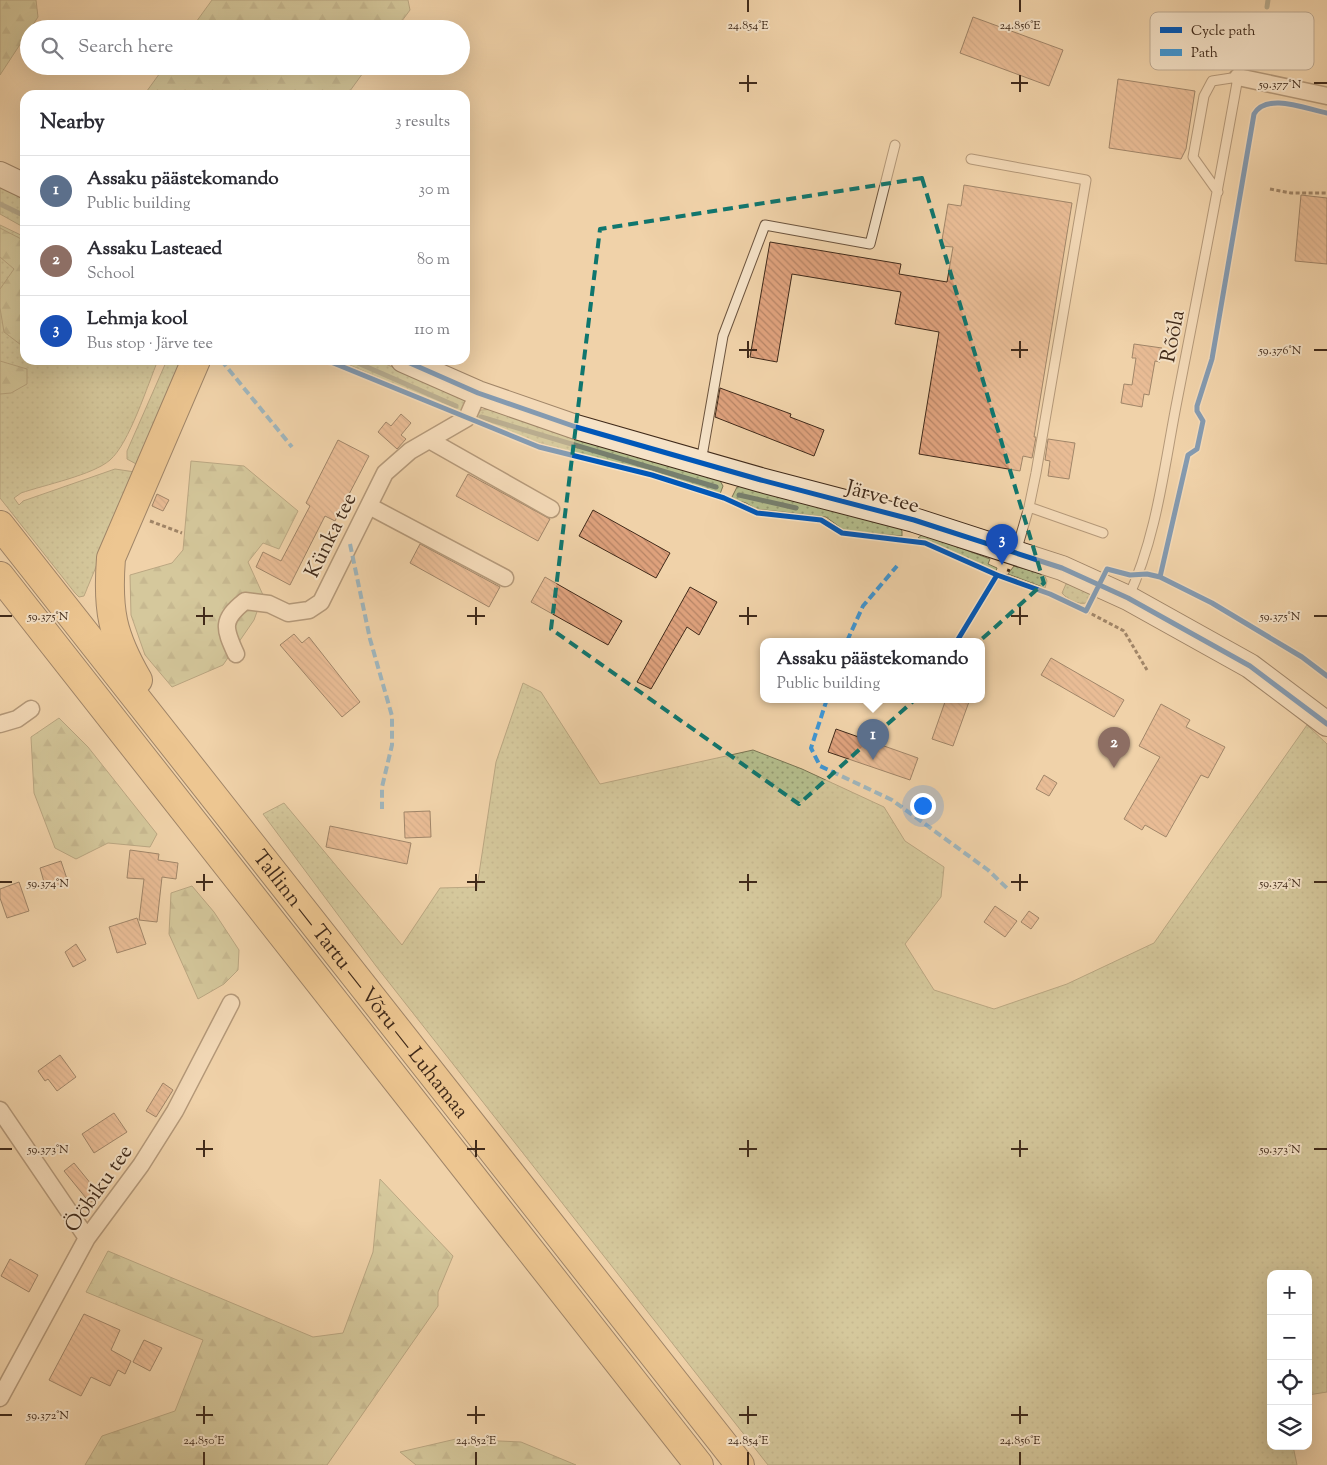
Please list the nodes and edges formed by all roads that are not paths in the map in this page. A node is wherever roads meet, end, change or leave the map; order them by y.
1 (1238, 77) junction
2 (1327, 96) edge
3 (895, 145) dead end
4 (971, 159) dead end
5 (0, 174) edge
6 (20, 184) edge
7 (1218, 192) junction
8 (194, 365) edge
9 (414, 365) edge
10 (478, 393) junction
11 (431, 440) junction
12 (701, 463) junction
13 (369, 506) junction
14 (1029, 507) junction
15 (551, 509) dead end
16 (0, 525) edge
17 (1103, 533) dead end
18 (1016, 552) junction
19 (0, 576) edge
20 (505, 578) dead end
21 (1128, 598) junction
22 (236, 654) dead end
23 (31, 709) dead end
24 (0, 724) edge
25 (1327, 724) edge
26 (181, 754) junction
27 (231, 1004) dead end
28 (0, 1110) edge
29 (87, 1238) junction
30 (0, 1398) edge
31 (699, 1465) edge
32 (740, 1465) edge

1 - 2 street
1 - 7 lane, Rõõla
1 - 7 lane
3 - 12 lane
4 - 14 lane
5 - 6 street
7 - 21 lane, Rõõla
8 - 26 highway
9 - 10 street, Järve tee
10 - 11 street, Künka tee
10 - 12 street, Järve tee
11 - 13 street, Künka tee
11 - 15 street
12 - 18 street, Järve tee
13 - 20 street
13 - 22 street, Künka tee
14 - 17 lane
14 - 18 lane
16 - 26 highway, Tallinn — Tartu — Võru — Luhamaa
18 - 21 street, Järve tee
19 - 31 highway, Tallinn — Tartu — Võru — Luhamaa
21 - 25 street, Järve tee
23 - 24 street
26 - 32 highway, Tallinn — Tartu — Võru — Luhamaa
27 - 29 street, Ööbiku tee
28 - 29 street
29 - 30 street, Ööbiku tee

